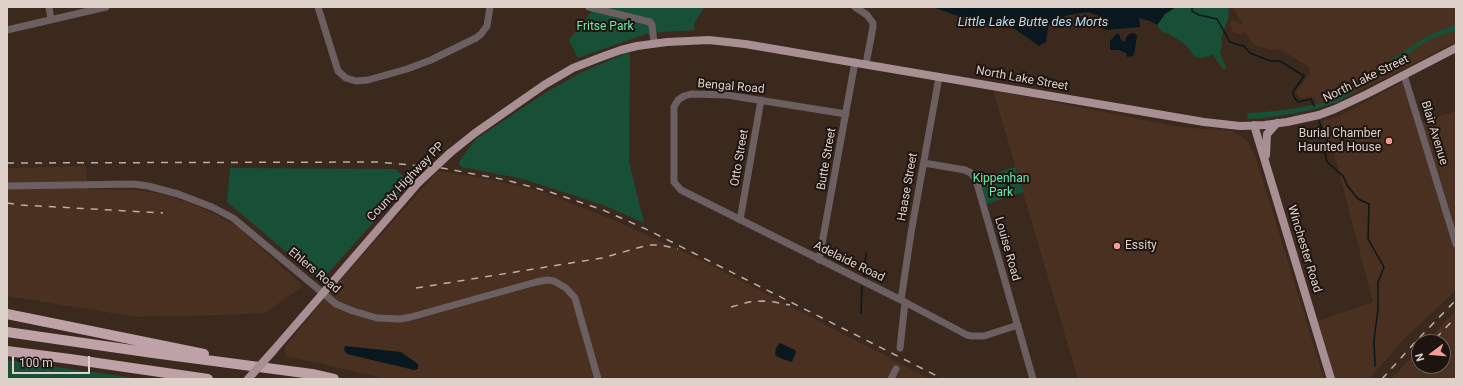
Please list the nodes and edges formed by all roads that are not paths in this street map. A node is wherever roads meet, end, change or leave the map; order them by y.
1 (49, 7) edge
2 (106, 7) edge
3 (318, 7) edge
4 (490, 7) edge
5 (589, 7) edge
6 (855, 7) edge
7 (51, 20) junction
8 (7, 30) edge
9 (654, 43) junction
10 (1456, 48) edge
11 (855, 62) junction
12 (866, 64) junction
13 (1404, 75) junction
14 (939, 77) junction
15 (761, 100) junction
16 (846, 114) junction
17 (1277, 123) junction
18 (1254, 125) junction
19 (924, 163) junction
20 (1266, 164) junction
21 (676, 185) joint
22 (7, 186) edge
23 (740, 220) junction
24 (1456, 244) edge
25 (819, 260) junction
26 (322, 293) junction
27 (903, 301) junction
28 (7, 314) edge
29 (1018, 325) junction
30 (7, 332) edge
31 (900, 348) dead end
32 (7, 351) edge
33 (246, 366) junction
34 (896, 368) dead end
35 (208, 379) edge
36 (248, 379) edge
37 (334, 379) edge
38 (598, 379) edge
39 (892, 379) edge
40 (1033, 379) edge
41 (1330, 379) edge

1 - 7 street
2 - 7 street
3 - 4 street
5 - 9 street
6 - 12 street
7 - 8 street
9 - 11 main road, North Lake Street
9 - 26 main road, County Highway PP, bridge
10 - 13 main road, North Lake Street
11 - 12 main road, North Lake Street
11 - 16 street, Butte Street
12 - 14 main road, North Lake Street
13 - 17 main road, North Lake Street
13 - 24 street, Blair Avenue
14 - 18 main road, North Lake Street
14 - 19 street, Haase Street
15 - 16 street, Bengal Road
15 - 21 street, Bengal Road
15 - 23 street, Otto Street
16 - 25 street, Butte Street
17 - 18 main road, North Lake Street
17 - 20 main road
18 - 20 main road, Winchester Road
19 - 27 street, Haase Street
19 - 29 street, Louise Road
20 - 41 main road, Winchester Road
21 - 23 street, Adelaide Road
22 - 26 street, Ehlers Road
23 - 25 street, Adelaide Road
25 - 27 street, Adelaide Road
26 - 36 main road, County Highway PP, bridge
26 - 38 street, Ehlers Road
27 - 29 street, Adelaide Road
27 - 31 street, Haase Street
28 - 33 highway
29 - 40 street, Louise Road
30 - 33 highway
32 - 35 highway
33 - 37 highway
34 - 39 street

